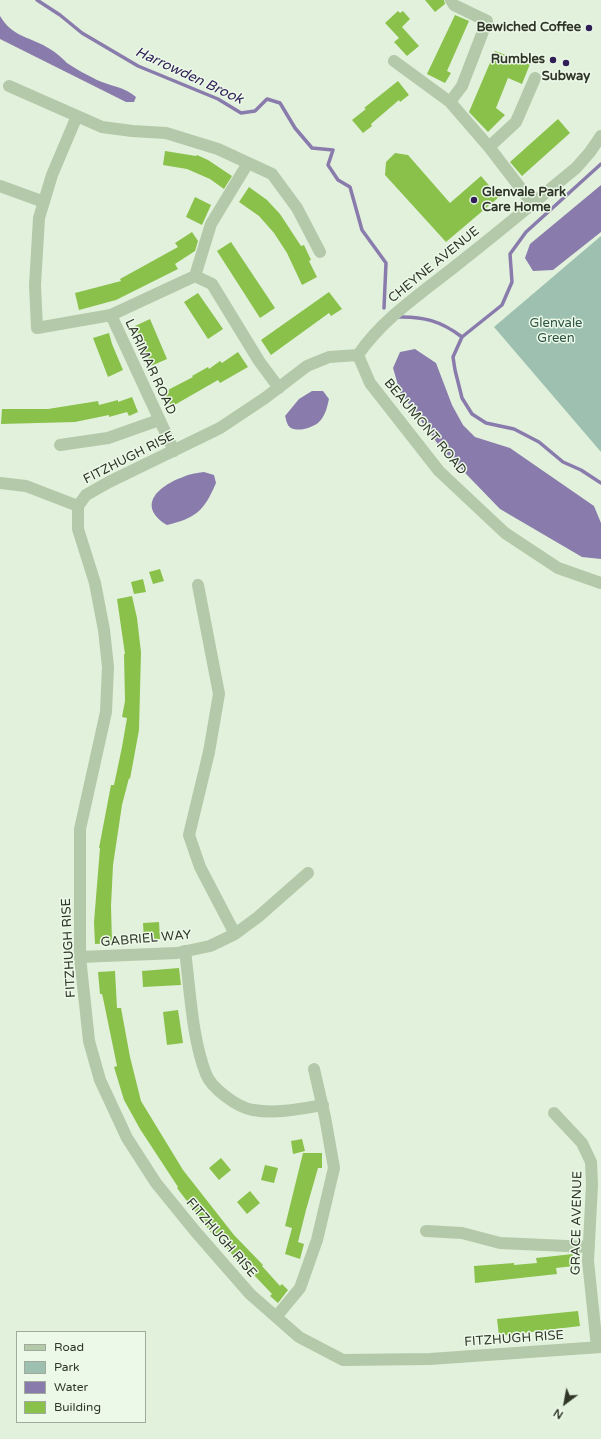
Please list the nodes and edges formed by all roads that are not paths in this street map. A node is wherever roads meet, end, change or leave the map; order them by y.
1 (452, 0) edge
2 (394, 61) dead end
3 (535, 78) dead end
4 (9, 86) dead end
5 (450, 102) junction
6 (77, 116) junction
7 (601, 136) edge
8 (488, 147) junction
9 (248, 163) junction
10 (0, 186) edge
11 (44, 202) junction
12 (532, 203) junction
13 (320, 252) dead end
14 (195, 276) junction
15 (111, 315) junction
16 (358, 355) junction
17 (279, 388) junction
18 (159, 420) junction
19 (60, 445) dead end
20 (174, 451) junction
21 (0, 483) edge
22 (78, 506) junction
23 (601, 583) edge
24 (198, 585) dead end
25 (308, 873) dead end
26 (235, 934) junction
27 (185, 951) junction
28 (80, 957) junction
29 (314, 1069) dead end
30 (323, 1105) junction
31 (554, 1113) dead end
32 (596, 1210) edge
33 (426, 1231) dead end
34 (589, 1247) junction
35 (276, 1317) junction
36 (599, 1347) edge

1 - 5 street
2 - 5 street
3 - 8 street
4 - 6 street
5 - 8 street
6 - 9 street
6 - 11 street
7 - 12 street, CHEYNE AVENUE
8 - 12 street
9 - 13 street
9 - 14 street
10 - 11 street
11 - 15 street
12 - 16 street, CHEYNE AVENUE
14 - 15 street
14 - 17 street
15 - 18 street, LARIMAR ROAD
16 - 17 street, FITZHUGH RISE
16 - 23 street, BEAUMONT ROAD
17 - 20 street, FITZHUGH RISE
18 - 19 street
18 - 20 street, LARIMAR ROAD
20 - 22 street, FITZHUGH RISE
21 - 22 street
22 - 28 street, FITZHUGH RISE
24 - 26 street
25 - 26 street, GABRIEL WAY
26 - 27 street, GABRIEL WAY
27 - 28 street, GABRIEL WAY
27 - 30 street
28 - 35 street, FITZHUGH RISE
29 - 30 street
30 - 35 street
31 - 32 street, GRACE AVENUE
32 - 34 street, GRACE AVENUE
33 - 34 street
34 - 36 street, GRACE AVENUE
35 - 36 street, FITZHUGH RISE

